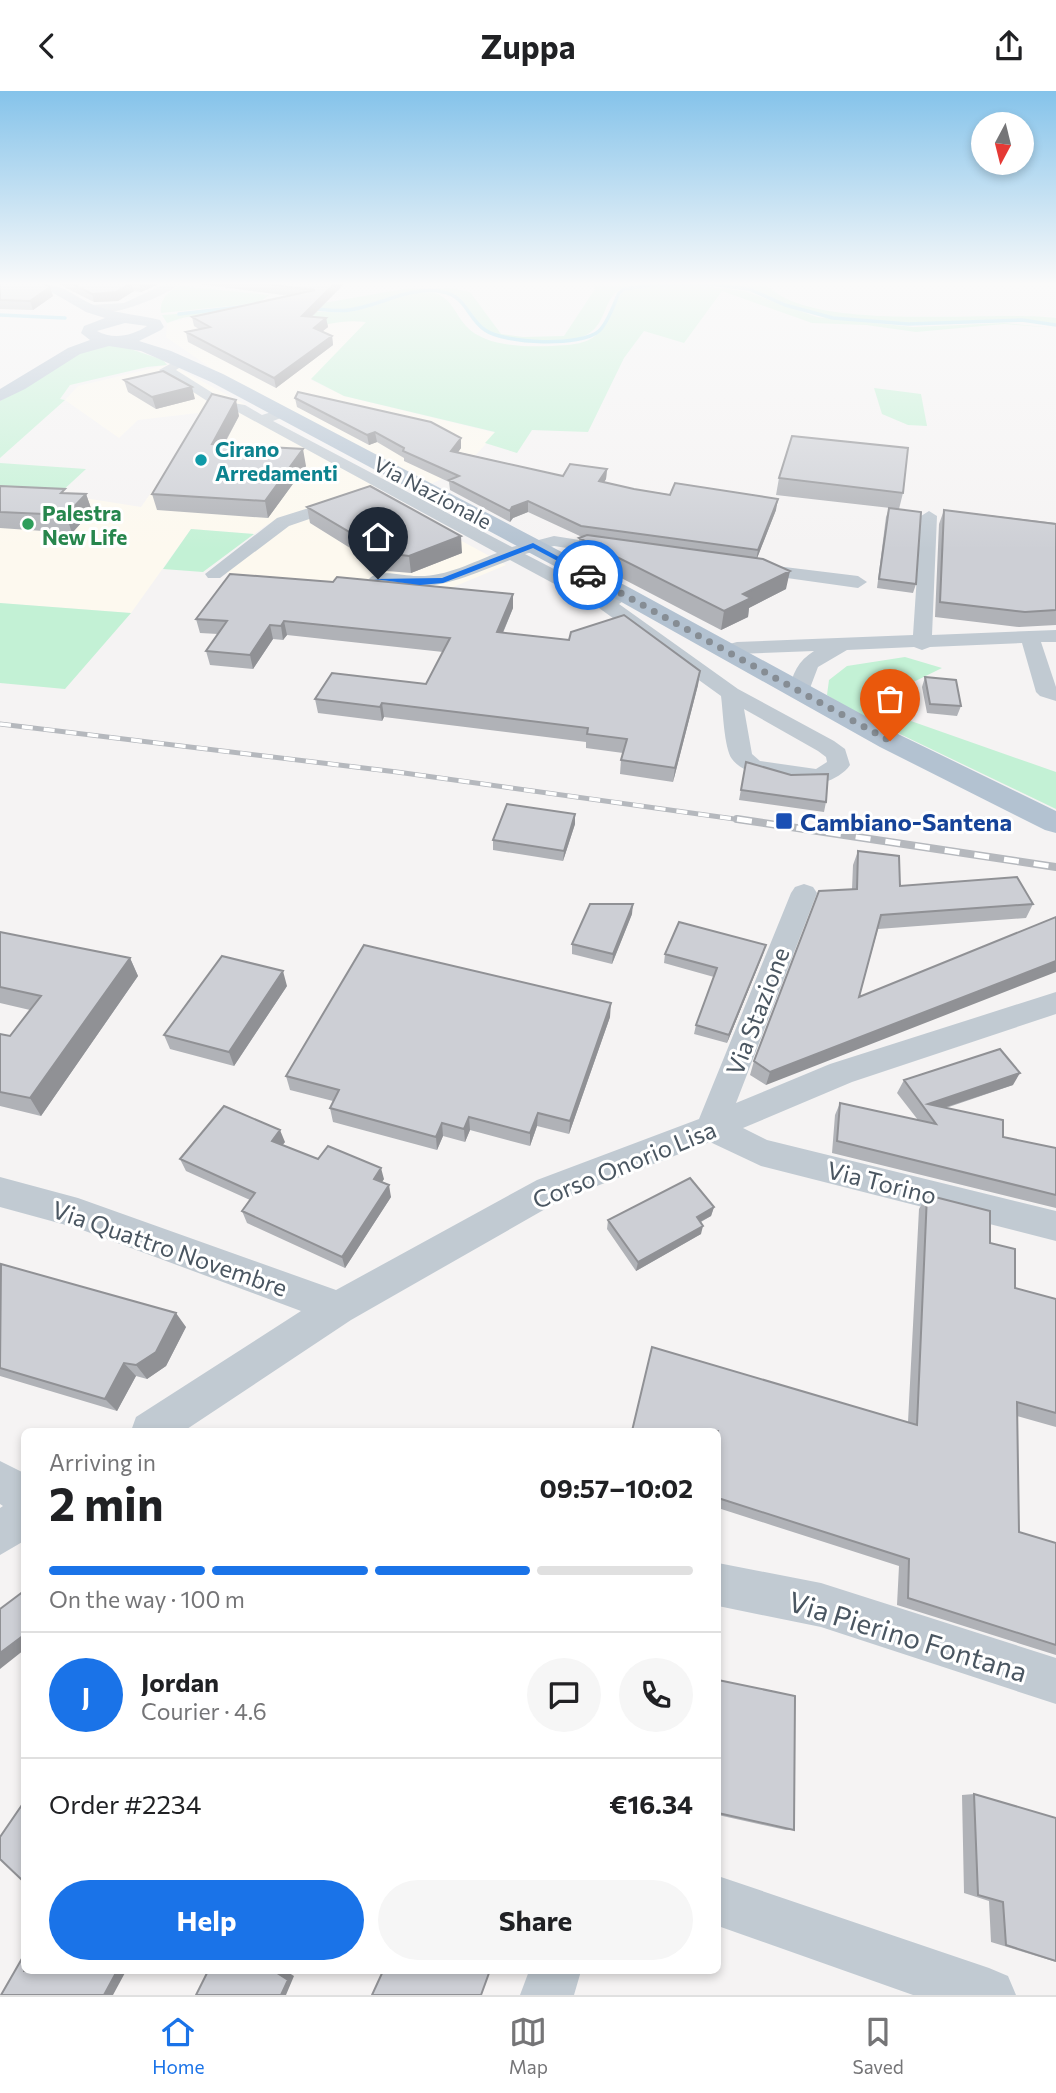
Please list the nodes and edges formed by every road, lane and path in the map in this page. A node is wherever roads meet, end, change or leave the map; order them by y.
1 (27, 372) edge
2 (40, 372) edge
3 (169, 372) edge
4 (203, 372) edge
5 (209, 372) edge
6 (217, 378) junction
7 (0, 390) edge
8 (0, 396) edge
9 (271, 417) junction
10 (328, 436) junction
11 (305, 444) junction
12 (288, 451) edge
13 (410, 480) junction
14 (388, 487) junction
15 (929, 516) dead end
16 (304, 522) dead end
17 (522, 549) junction
18 (631, 552) edge
19 (738, 566) edge
20 (214, 574) dead end
21 (378, 579) edge
22 (858, 582) dead end
23 (615, 599) junction
24 (1045, 638) edge
25 (922, 643) junction
26 (842, 646) junction
27 (725, 651) junction
28 (800, 692) junction
29 (732, 693) junction
30 (1056, 695) edge
31 (1056, 823) edge
32 (804, 893) dead end
33 (1056, 1003) edge
34 (711, 1128) junction
35 (0, 1192) edge
36 (1056, 1226) edge
37 (338, 1308) junction
38 (161, 1428) edge
39 (0, 1481) edge
40 (21, 1494) edge
41 (21, 1518) edge
42 (0, 1534) edge
43 (721, 1586) edge
44 (1056, 1681) edge
45 (721, 1902) edge
46 (554, 1974) edge
47 (547, 1995) edge
48 (989, 1995) edge

1 - 7 main road
2 - 8 main road
3 - 9 street
4 - 6 main road, Via Nazionale
5 - 6 main road, Via Nazionale
6 - 9 main road, Via Nazionale
9 - 10 main road, Via Nazionale
9 - 11 street
10 - 11 street
10 - 13 main road, Via Nazionale
11 - 12 street
11 - 14 street
13 - 14 street
13 - 17 main road, Via Nazionale
14 - 16 street
14 - 17 street
14 - 20 street
15 - 25 street
17 - 18 street
17 - 21 street
17 - 23 main road, Via Nazionale
19 - 22 street
23 - 27 main road, Via Nazionale
23 - 29 street
24 - 25 street
24 - 30 street
25 - 26 street
26 - 27 street
26 - 28 street
27 - 28 main road, Via Nazionale
28 - 31 main road, Via Nazionale
29 - 29 street
32 - 34 street, Via Stazione
33 - 34 street, Corso Onorio Lisa
34 - 36 street, Via Torino
34 - 37 street, Corso Onorio Lisa
35 - 37 street, Via Quattro Novembre
37 - 38 street, Corso Onorio Lisa
39 - 40 street
41 - 42 street
43 - 44 street, Via Pierino Fontana
45 - 48 street
46 - 47 street

